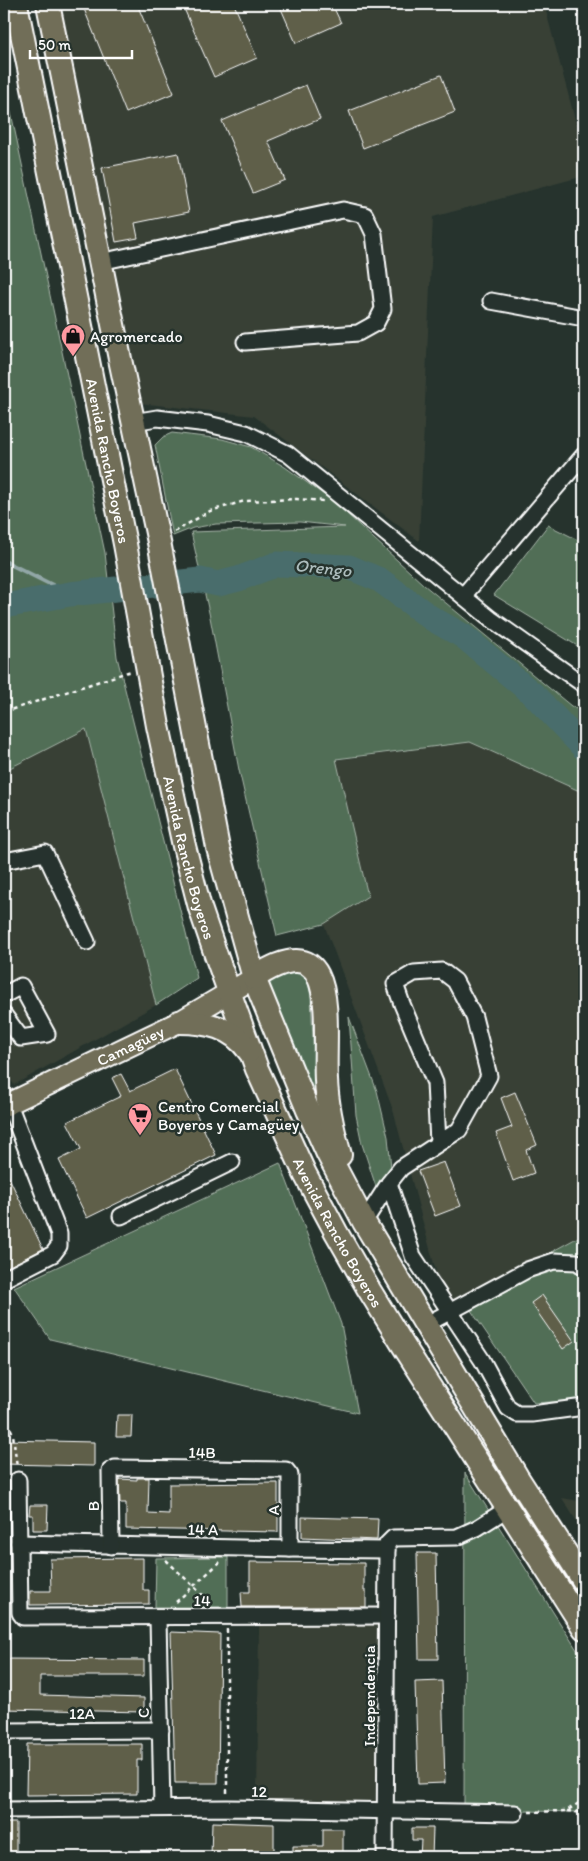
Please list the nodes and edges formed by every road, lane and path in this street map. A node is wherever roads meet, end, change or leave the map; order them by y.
1 (16, 4) edge
2 (48, 4) edge
3 (100, 262) junction
4 (491, 301) dead end
5 (584, 318) edge
6 (246, 342) dead end
7 (133, 422) junction
8 (584, 455) edge
9 (348, 503) junction
10 (160, 547) junction
11 (463, 596) junction
12 (147, 666) junction
13 (584, 685) edge
14 (4, 712) edge
15 (4, 861) edge
16 (87, 942) dead end
17 (254, 978) junction
18 (230, 993) junction
19 (4, 995) edge
20 (4, 1015) edge
21 (180, 1022) junction
22 (257, 1069) junction
23 (6, 1105) edge
24 (438, 1143) junction
25 (232, 1162) dead end
26 (389, 1183) junction
27 (121, 1216) dead end
28 (364, 1222) junction
29 (584, 1267) edge
30 (4, 1279) edge
31 (450, 1311) junction
32 (425, 1325) junction
33 (584, 1407) edge
34 (4, 1414) edge
35 (115, 1468) joint
36 (289, 1472) joint
37 (18, 1480) joint
38 (507, 1509) junction
39 (18, 1543) junction
40 (390, 1544) junction
41 (111, 1546) junction
42 (153, 1546) junction
43 (236, 1547) junction
44 (290, 1550) junction
45 (584, 1581) edge
46 (193, 1586) junction
47 (387, 1616) junction
48 (226, 1617) junction
49 (158, 1618) junction
50 (584, 1628) edge
51 (161, 1730) junction
52 (4, 1731) edge
53 (584, 1800) edge
54 (162, 1808) junction
55 (227, 1808) junction
56 (4, 1810) edge
57 (386, 1810) junction
58 (566, 1811) junction
59 (515, 1813) joint
60 (584, 1813) edge
61 (386, 1857) edge

1 - 12 highway, Avenida Rancho Boyeros
2 - 3 highway, Avenida Rancho Boyeros
3 - 6 street
3 - 7 highway, Avenida Rancho Boyeros
4 - 5 street
7 - 9 street
7 - 10 highway, Avenida Rancho Boyeros
8 - 11 street
9 - 10 path
9 - 11 street
10 - 17 highway, Avenida Rancho Boyeros
11 - 13 street
12 - 14 path
12 - 18 highway, Avenida Rancho Boyeros
15 - 16 street
17 - 18 main road, Camagüey
17 - 28 highway, Avenida Rancho Boyeros
17 - 28 highway
18 - 21 main road, Camagüey
18 - 22 highway, Avenida Rancho Boyeros
19 - 20 street
21 - 22 highway
21 - 23 main road, Camagüey
22 - 38 highway, Avenida Rancho Boyeros
23 - 30 street
24 - 24 street
24 - 26 street
25 - 27 street
26 - 28 street
26 - 31 street
28 - 32 highway, Avenida Rancho Boyeros
29 - 31 street
31 - 32 street
31 - 33 street
32 - 45 highway, Avenida Rancho Boyeros
34 - 37 path
35 - 36 street, 14B
35 - 41 street, B
36 - 44 street, A
37 - 39 street
38 - 40 street, 14 A
38 - 50 highway, Avenida Rancho Boyeros
39 - 41 street, 14 A
39 - 49 street, 14
40 - 44 street, 14 A
40 - 47 street, Independencia
41 - 42 street, 14 A
42 - 43 street, 14 A
42 - 46 path
43 - 44 street, 14 A
43 - 46 path
46 - 48 path
46 - 49 path
47 - 48 street, 14
47 - 57 street, Independencia
48 - 49 street, 14
48 - 55 path
49 - 51 street, C
51 - 52 street, 12A
51 - 54 street, C
53 - 58 path
54 - 55 street, 12
54 - 56 street, 12
55 - 57 street, 12
57 - 59 street, 12
57 - 61 street, Independencia
58 - 59 path
58 - 60 path

